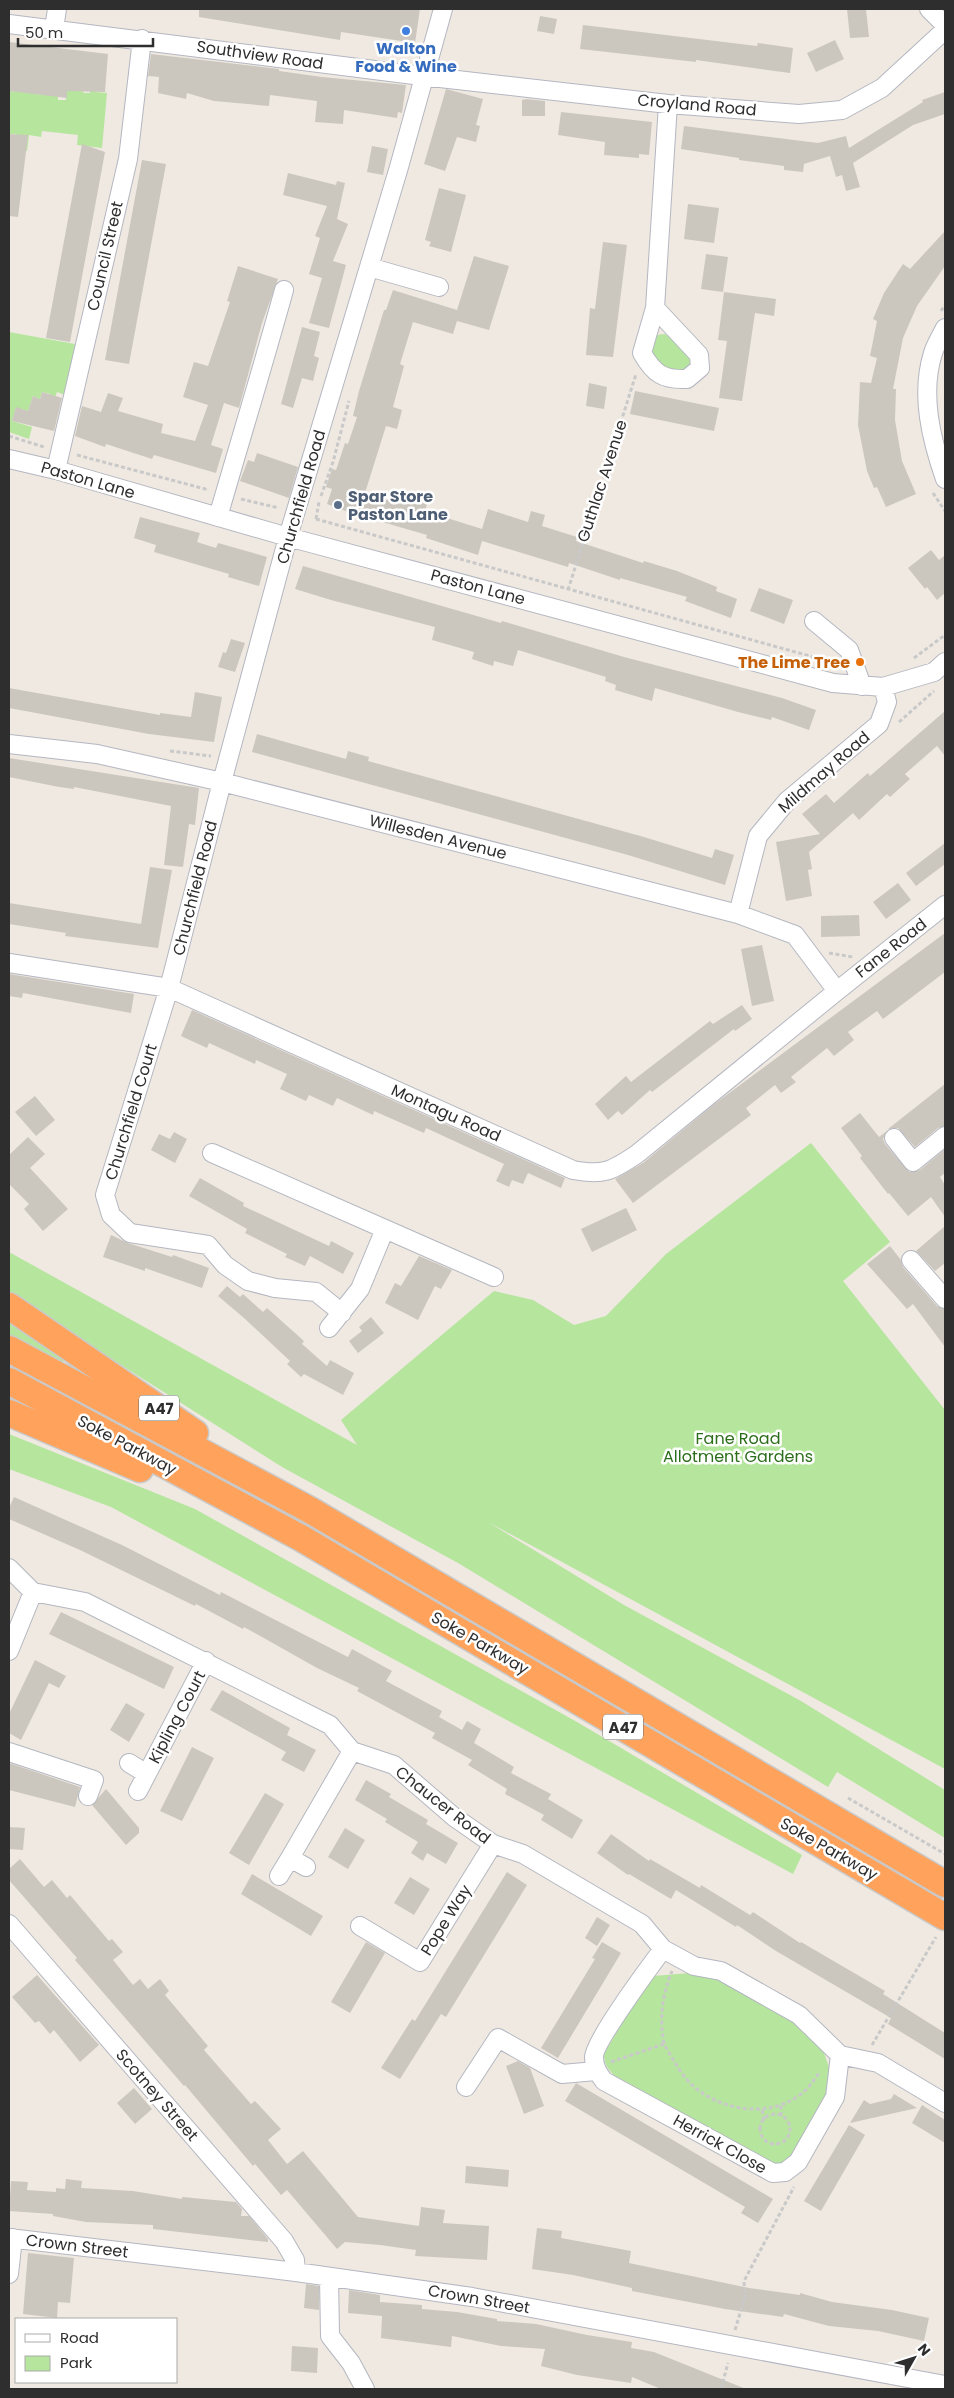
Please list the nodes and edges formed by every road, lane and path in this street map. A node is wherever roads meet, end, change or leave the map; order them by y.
1 (57, 9) edge
2 (443, 9) edge
3 (929, 9) edge
4 (9, 24) edge
5 (945, 25) edge
6 (54, 29) junction
7 (945, 30) edge
8 (142, 39) junction
9 (422, 76) junction
10 (668, 104) junction
11 (369, 267) junction
12 (439, 287) dead end
13 (284, 290) dead end
14 (655, 308) junction
15 (945, 328) edge
16 (642, 353) junction
17 (350, 400) dead end
18 (9, 436) edge
19 (60, 451) junction
20 (9, 459) edge
21 (56, 470) junction
22 (945, 479) edge
23 (225, 495) junction
24 (296, 512) junction
25 (218, 517) junction
26 (316, 520) junction
27 (288, 537) junction
28 (568, 589) junction
29 (561, 609) junction
30 (814, 621) dead end
31 (945, 635) edge
32 (907, 662) dead end
33 (945, 662) edge
34 (856, 669) junction
35 (862, 686) junction
36 (884, 687) junction
37 (938, 687) dead end
38 (895, 725) dead end
39 (9, 744) edge
40 (168, 750) dead end
41 (218, 754) dead end
42 (222, 782) junction
43 (945, 905) edge
44 (738, 914) junction
45 (828, 952) dead end
46 (858, 956) dead end
47 (9, 963) edge
48 (169, 988) junction
49 (837, 991) junction
50 (945, 1136) edge
51 (894, 1138) dead end
52 (212, 1153) dead end
53 (384, 1229) junction
54 (911, 1260) dead end
55 (494, 1277) dead end
56 (942, 1292) edge
57 (9, 1306) edge
58 (342, 1313) junction
59 (329, 1328) dead end
60 (9, 1349) edge
61 (9, 1381) edge
62 (9, 1413) edge
63 (310, 1510) junction
64 (301, 1538) junction
65 (9, 1568) edge
66 (33, 1592) junction
67 (9, 1651) edge
68 (206, 1661) junction
69 (352, 1751) junction
70 (9, 1752) edge
71 (130, 1763) dead end
72 (147, 1774) junction
73 (138, 1792) dead end
74 (88, 1796) dead end
75 (848, 1798) dead end
76 (493, 1844) junction
77 (945, 1854) edge
78 (290, 1858) junction
79 (306, 1867) dead end
80 (280, 1876) dead end
81 (945, 1884) edge
82 (9, 1924) edge
83 (937, 1924) edge
84 (360, 1926) dead end
85 (670, 1953) junction
86 (664, 2044) junction
87 (863, 2060) junction
88 (839, 2062) junction
89 (596, 2069) junction
90 (466, 2087) dead end
91 (945, 2103) edge
92 (781, 2106) junction
93 (762, 2110) junction
94 (781, 2116) junction
95 (764, 2120) junction
96 (798, 2162) junction
97 (11, 2238) edge
98 (296, 2272) junction
99 (9, 2274) edge
100 (329, 2276) junction
101 (732, 2346) junction
102 (945, 2385) edge
103 (365, 2389) edge
104 (721, 2389) edge

1 - 6 street
2 - 9 street, Churchfield Road
3 - 5 street
4 - 6 street, Southview Road
6 - 8 street, Southview Road
7 - 10 street, Croyland Road
8 - 9 street, Southview Road
8 - 19 street, Council Street
9 - 10 street, Croyland Road
9 - 11 street, Churchfield Road
10 - 14 street
11 - 12 street
11 - 24 street, Churchfield Road
13 - 23 street
14 - 16 street
14 - 16 street
15 - 22 street
16 - 28 path, Guthlac Avenue
17 - 26 path
18 - 19 path
19 - 21 street, Council Street
19 - 23 path
20 - 21 street, Paston Lane
21 - 25 street, Paston Lane
23 - 24 path
23 - 25 street
24 - 26 path
24 - 27 street, Churchfield Road
25 - 27 street, Paston Lane
26 - 28 path
27 - 29 street, Paston Lane
27 - 42 street, Churchfield Road
28 - 29 path, Guthlac Avenue
28 - 34 path
29 - 35 street, Paston Lane
30 - 34 street
31 - 32 path
33 - 36 street, Paston Lane
34 - 35 street
35 - 36 street, Paston Lane
36 - 44 street, Mildmay Road
37 - 38 path
39 - 42 street, Willesden Avenue
40 - 41 path
42 - 44 street, Willesden Avenue
42 - 48 street, Churchfield Road
43 - 49 street, Fane Road
44 - 49 street, Willesden Avenue
45 - 46 path
47 - 48 street, Montagu Road
48 - 49 street, Montagu Road
48 - 58 street, Churchfield Court
50 - 51 street
52 - 53 street
53 - 55 street
53 - 58 street
54 - 56 street
57 - 63 highway, A47
58 - 59 street
60 - 63 highway, Soke Parkway / A47
61 - 64 highway, Soke Parkway / A47
62 - 64 highway, A47
63 - 81 highway, Soke Parkway / A47
64 - 83 highway, Soke Parkway / A47
65 - 66 street
66 - 67 street
66 - 68 street
68 - 69 street
68 - 72 street, Kipling Court
69 - 76 street, Chaucer Road
69 - 78 street
70 - 74 street
71 - 72 street, Kipling Court
72 - 73 street, Kipling Court
75 - 77 path
76 - 84 street, Pope Way
76 - 85 street, Chaucer Road
78 - 79 street
78 - 80 street
82 - 98 street, Scotney Street
83 - 87 path
85 - 86 path
85 - 88 street, Chaucer Road
85 - 89 street
86 - 89 path
86 - 93 path
87 - 88 street
87 - 91 street
88 - 92 path
88 - 96 street
89 - 90 street
89 - 96 street, Herrick Close
92 - 93 path
92 - 94 path
93 - 95 path
94 - 95 path
94 - 95 path
96 - 101 path
97 - 98 street, Crown Street
97 - 99 street
98 - 100 street, Crown Street
100 - 101 street, Crown Street
100 - 103 street
101 - 102 street, Crown Street
101 - 104 path

